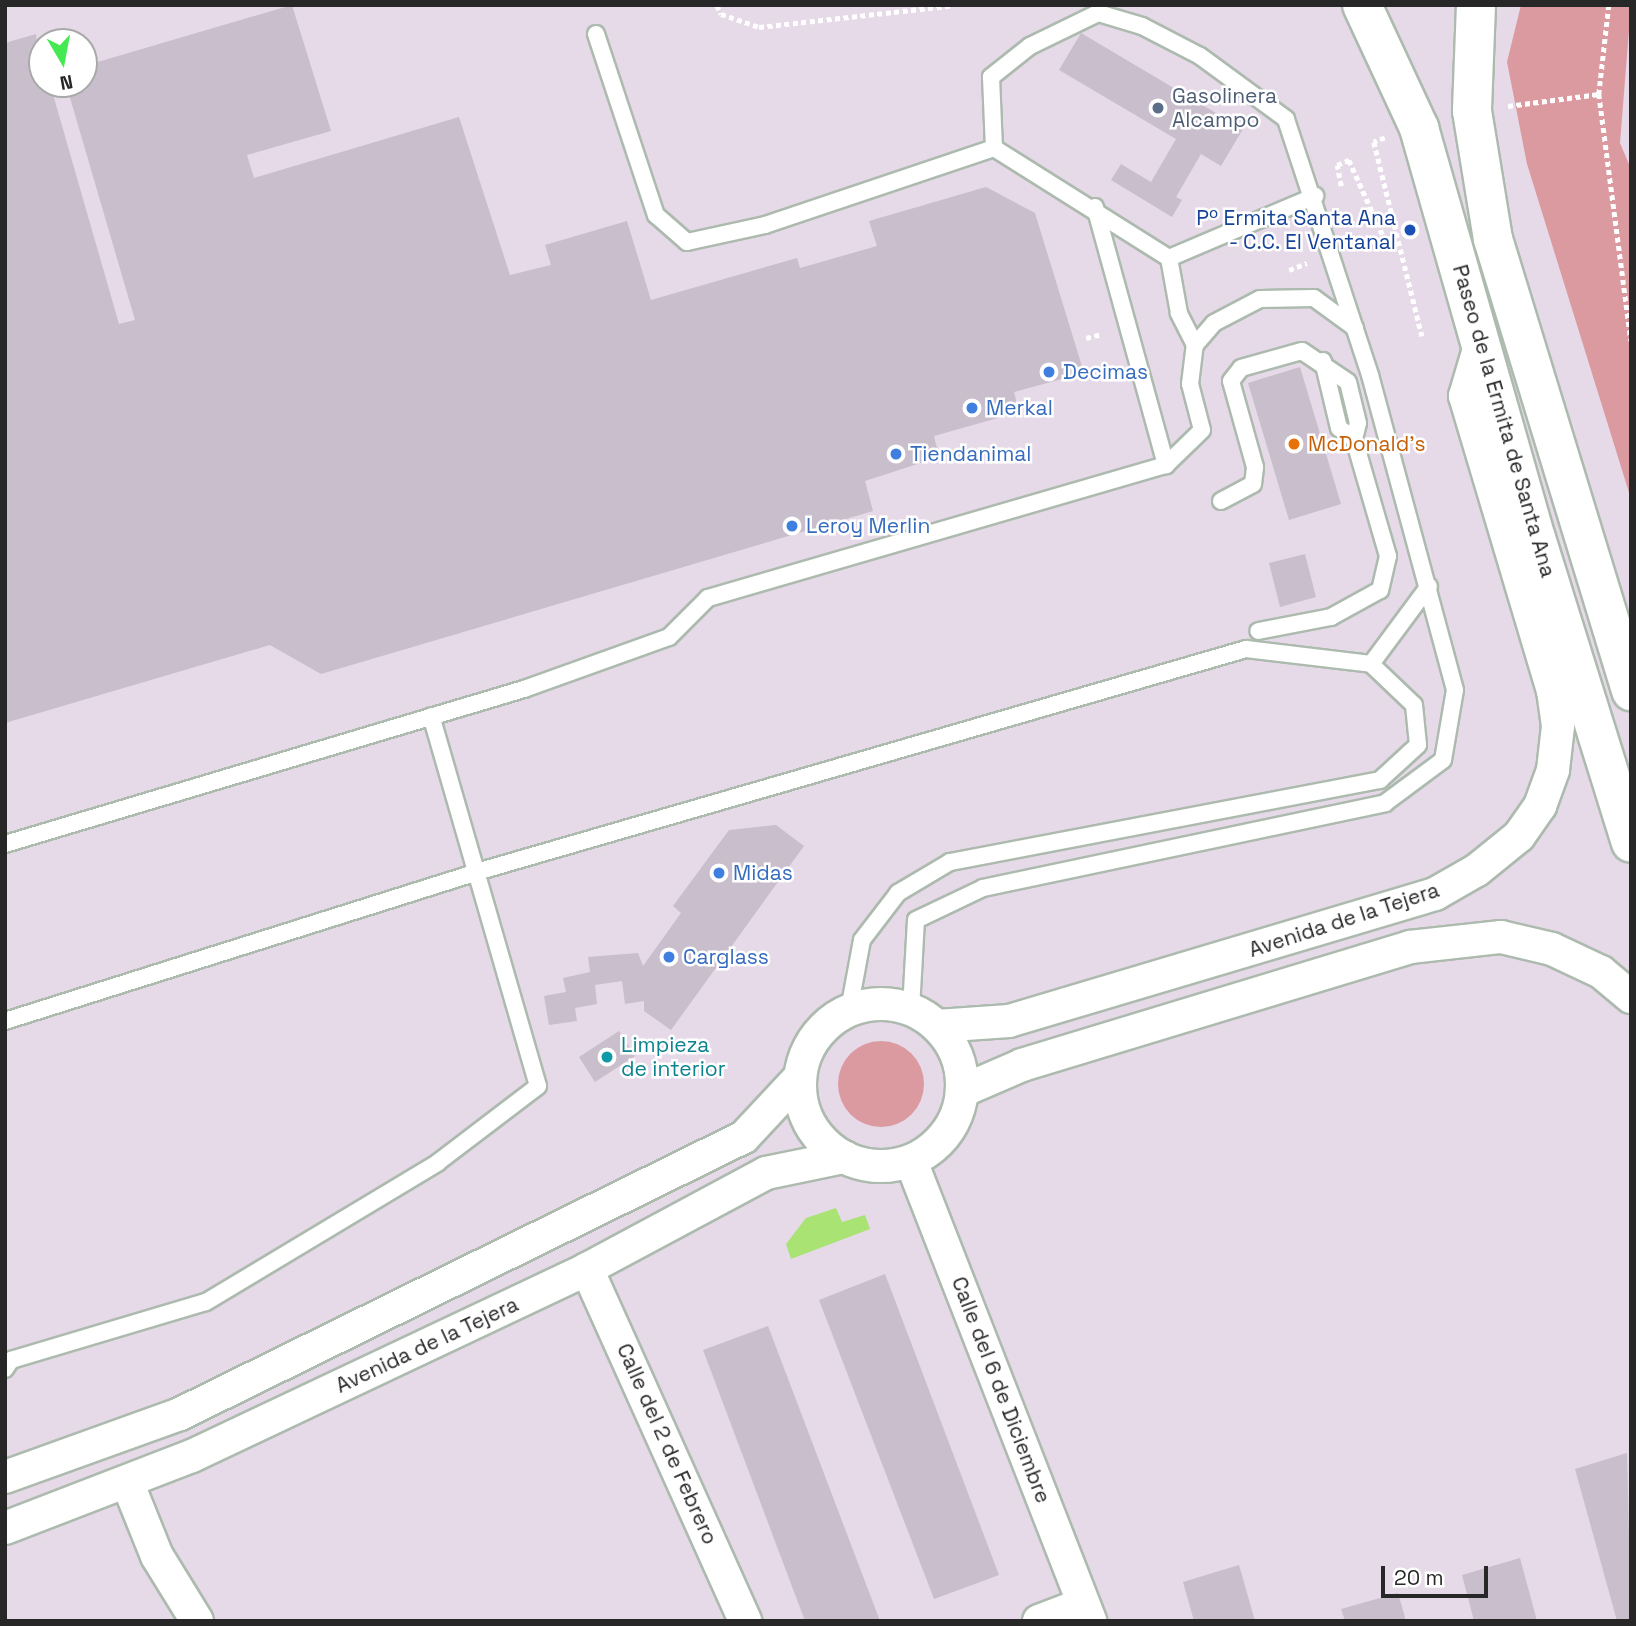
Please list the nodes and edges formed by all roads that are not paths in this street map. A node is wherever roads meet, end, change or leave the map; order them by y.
1 (1362, 5) edge
2 (1476, 5) edge
3 (596, 34) dead end
4 (994, 148) junction
5 (1315, 196) junction
6 (1095, 207) junction
7 (1170, 258) junction
8 (1355, 328) junction
9 (1481, 342) junction
10 (1195, 345) junction
11 (1166, 465) junction
12 (1221, 501) dead end
13 (1429, 586) junction
14 (1258, 631) dead end
15 (1371, 664) junction
16 (1631, 691) edge
17 (431, 716) junction
18 (1631, 843) edge
19 (5, 844) edge
20 (480, 871) junction
21 (1631, 997) edge
22 (911, 1009) junction
23 (849, 1010) junction
24 (5, 1021) edge
25 (937, 1026) junction
26 (800, 1077) junction
27 (962, 1091) junction
28 (844, 1157) junction
29 (911, 1160) junction
30 (587, 1269) junction
31 (5, 1369) edge
32 (5, 1477) edge
33 (128, 1484) junction
34 (5, 1528) edge
35 (1086, 1612) edge
36 (197, 1621) edge
37 (745, 1621) edge
38 (1039, 1621) edge

1 - 9 main road, Paseo de la Ermita de Santa Ana
2 - 16 main road, Paseo de la Ermita de Santa Ana
3 - 4 lane
4 - 5 lane
4 - 6 lane
5 - 7 lane
5 - 8 lane
6 - 7 lane
6 - 11 lane
7 - 10 lane
8 - 10 lane
8 - 13 lane
9 - 18 main road, Paseo de la Ermita de Santa Ana
9 - 25 street, Avenida de la Tejera
10 - 11 lane
11 - 17 lane
12 - 14 lane
13 - 15 lane
13 - 22 lane
15 - 20 lane
15 - 23 lane
17 - 19 lane
17 - 20 lane
20 - 24 lane
20 - 31 lane
21 - 27 street
22 - 23 street
22 - 25 street
23 - 26 street
25 - 27 street
26 - 28 street
26 - 32 street, Avenida de la Tejera
27 - 29 street
28 - 29 street
28 - 30 street, Avenida de la Tejera
29 - 35 street, Calle del 6 de Diciembre
30 - 33 street, Avenida de la Tejera
30 - 37 street, Calle del 2 de Febrero
33 - 34 street, Avenida de la Tejera
33 - 36 street
35 - 38 street

